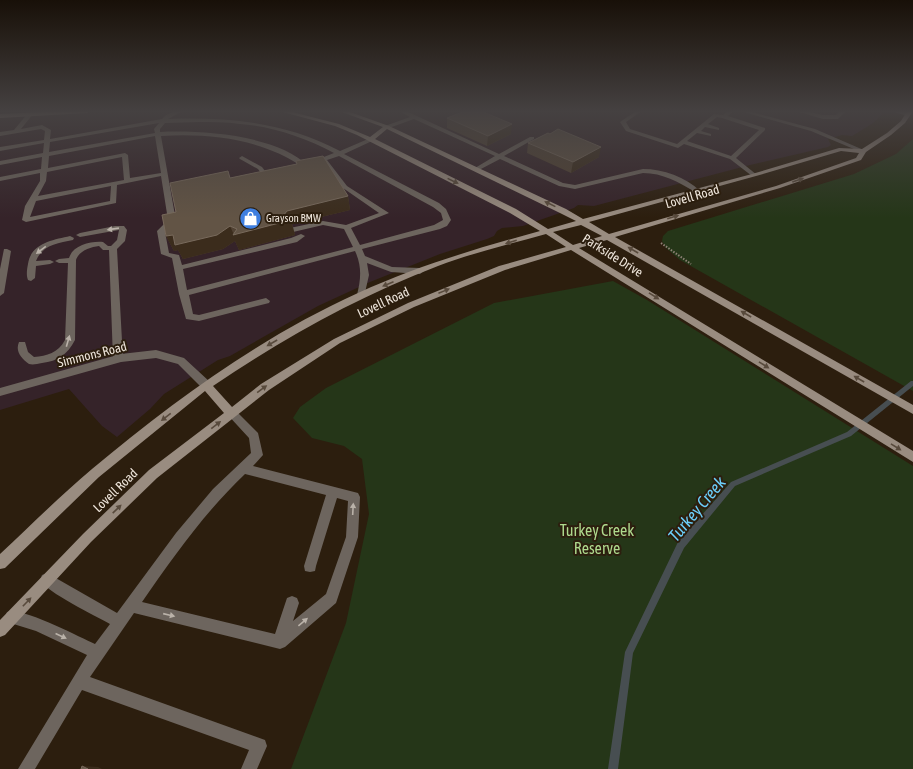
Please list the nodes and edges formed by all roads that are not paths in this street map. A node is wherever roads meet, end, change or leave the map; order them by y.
1 (12, 147) edge
2 (46, 147) edge
3 (85, 147) edge
4 (160, 147) edge
5 (269, 147) edge
6 (327, 147) edge
7 (355, 147) edge
8 (384, 147) edge
9 (430, 147) edge
10 (480, 147) edge
11 (516, 147) edge
12 (698, 147) edge
13 (740, 147) edge
14 (855, 147) edge
15 (868, 147) edge
16 (0, 149) edge
17 (863, 150) junction
18 (45, 154) junction
19 (339, 154) junction
20 (500, 156) junction
21 (242, 158) dead end
22 (732, 158) junction
23 (324, 160) junction
24 (0, 163) edge
25 (305, 166) junction
26 (294, 169) edge
27 (477, 169) junction
28 (43, 170) junction
29 (164, 174) junction
30 (273, 174) edge
31 (754, 175) junction
32 (0, 178) edge
33 (128, 180) junction
34 (114, 183) junction
35 (697, 191) junction
36 (33, 199) junction
37 (584, 222) junction
38 (347, 227) junction
39 (293, 230) dead end
40 (548, 232) junction
41 (80, 236) dead end
42 (301, 236) dead end
43 (609, 236) junction
44 (70, 238) dead end
45 (237, 244) edge
46 (573, 246) junction
47 (113, 248) junction
48 (357, 248) junction
49 (7, 251) dead end
50 (221, 257) junction
51 (363, 258) junction
52 (72, 260) junction
53 (60, 261) dead end
54 (50, 262) dead end
55 (32, 264) junction
56 (178, 268) junction
57 (420, 271) junction
58 (31, 278) dead end
59 (0, 293) edge
60 (183, 294) junction
61 (361, 295) junction
62 (266, 300) dead end
63 (22, 344) dead end
64 (118, 359) junction
65 (206, 385) junction
66 (0, 392) edge
67 (913, 410) edge
68 (231, 413) junction
69 (913, 457) edge
70 (243, 468) junction
71 (333, 492) junction
72 (0, 563) edge
73 (310, 566) dead end
74 (47, 580) junction
75 (292, 603) dead end
76 (131, 606) junction
77 (12, 617) junction
78 (120, 622) junction
79 (0, 630) edge
80 (280, 642) junction
81 (98, 653) junction
82 (79, 681) junction
83 (26, 769) edge
84 (249, 769) edge

1 - 16 street
2 - 18 street
3 - 18 street
4 - 29 street
5 - 25 street
6 - 19 street
7 - 19 street
8 -> 40 main road, Parkside Drive
9 - 27 main road, Parkside Drive
10 - 20 street
11 - 20 street
12 - 22 street
13 - 22 street
14 - 17 street
15 - 17 main road, Lovell Road
17 - 31 main road, Lovell Road
43 -> 17 main road, Lovell Road
18 - 24 street
18 - 28 street
19 - 23 street
19 - 48 street
20 - 27 street
20 - 35 street
21 - 30 street
22 - 31 street
23 - 25 street
23 - 38 street
25 - 26 street
37 -> 27 main road, Parkside Drive
28 - 32 street
28 - 33 street
28 - 36 street
29 - 33 street
29 - 56 street
31 - 35 main road, Lovell Road
33 - 34 street
34 - 36 street
34 - 36 street
35 - 37 main road, Lovell Road
37 - 40 main road, Lovell Road
37 - 43 main road, Parkside Drive
38 - 39 street
38 - 48 street
40 - 46 main road, Parkside Drive
40 -> 57 main road, Lovell Road
47 -> 41 street
42 - 50 street
43 - 46 main road, Lovell Road
67 -> 43 main road, Parkside Drive
44 -> 55 street
45 - 50 street
68 -> 46 main road, Lovell Road
46 -> 69 main road, Parkside Drive
47 - 52 street
47 - 64 street
48 - 51 street
48 - 60 street
49 - 59 street
50 - 56 street
51 - 57 street
51 - 61 street
52 - 53 street
63 -> 52 street
54 - 55 street
55 - 58 street
56 - 60 street
57 -> 61 main road, Lovell Road
60 - 62 street
61 -> 65 main road, Lovell Road
64 - 65 street, Simmons Road
64 - 66 street, Simmons Road
65 - 68 main road
65 -> 72 main road, Lovell Road
68 - 70 street
74 -> 68 main road, Lovell Road
70 - 71 street
70 - 76 street
71 - 73 street
80 -> 71 street
77 -> 74 main road, Lovell Road
74 - 78 street
75 - 80 street
76 - 78 street
76 -> 80 street
77 - 79 main road, Lovell Road
77 -> 81 street
78 - 81 street
81 - 82 street
82 - 83 street
82 - 84 street

